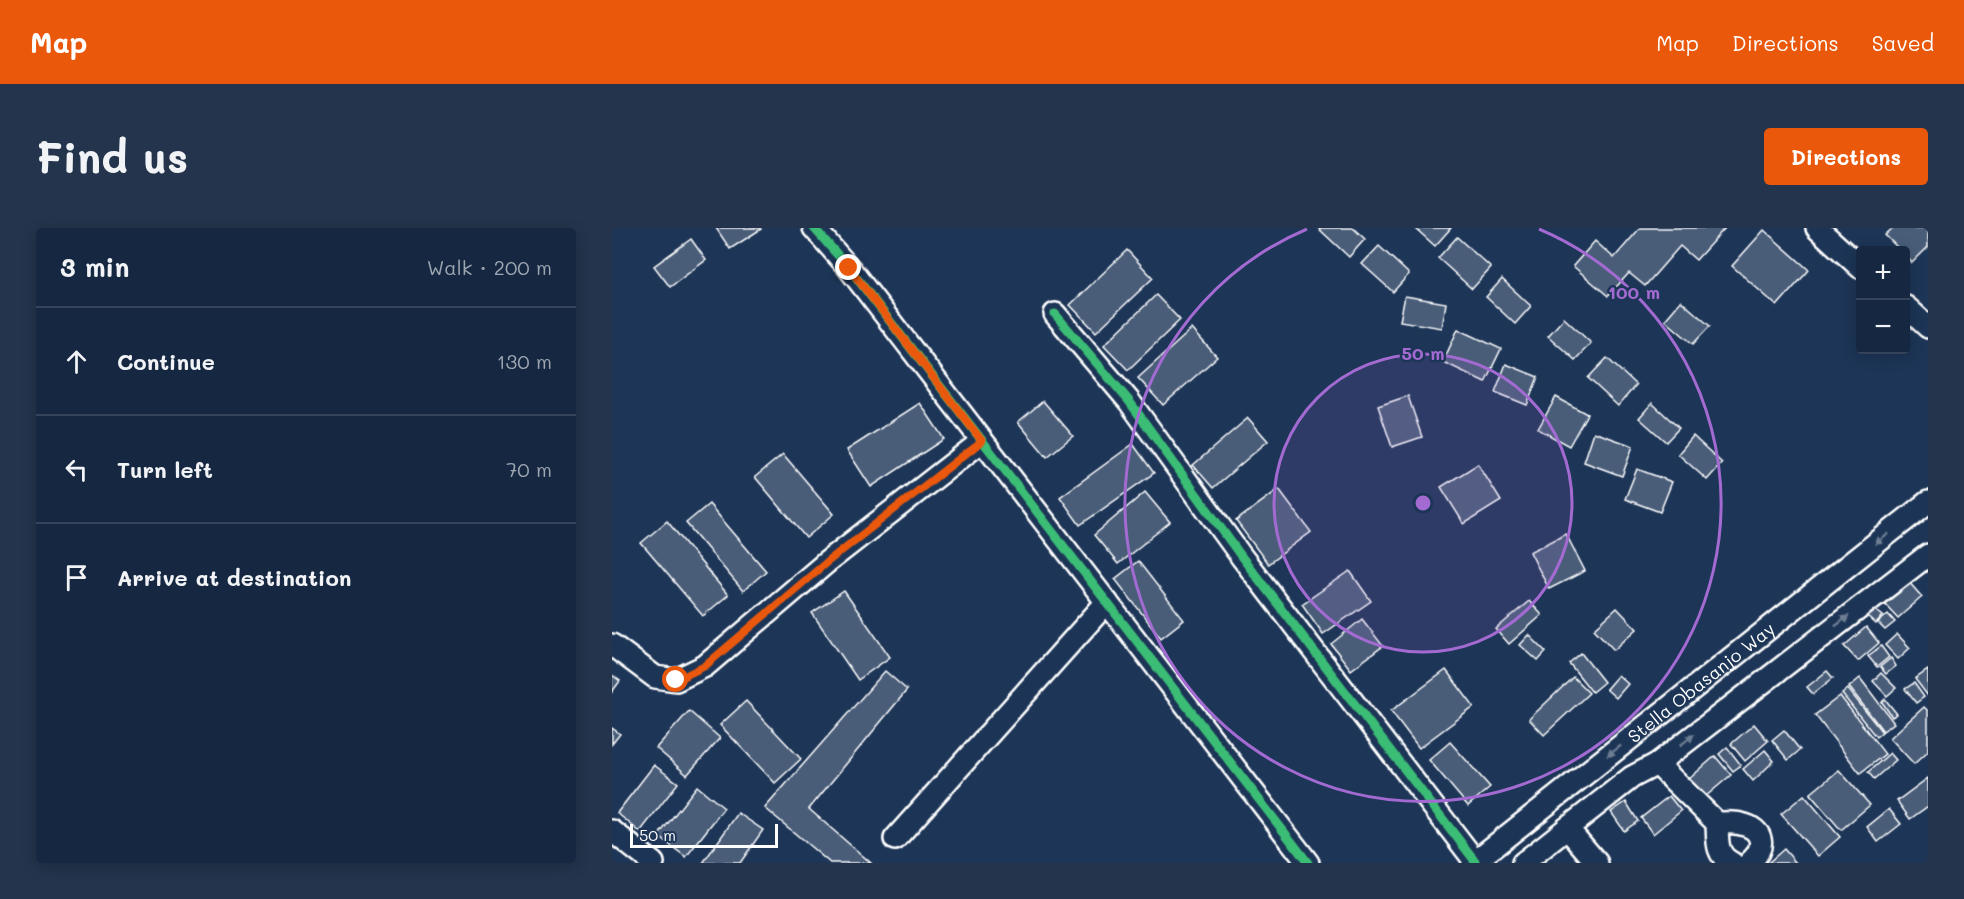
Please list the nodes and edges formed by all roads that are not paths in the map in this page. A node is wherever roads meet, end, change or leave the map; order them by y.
1 (814, 228) edge
2 (1816, 228) edge
3 (1856, 263) edge
4 (1910, 311) edge
5 (1055, 314) dead end
6 (1928, 327) edge
7 (982, 441) junction
8 (1928, 502) edge
9 (1928, 555) edge
10 (1107, 602) junction
11 (612, 645) edge
12 (1657, 764) junction
13 (1717, 823) junction
14 (1567, 828) junction
15 (612, 831) edge
16 (895, 839) dead end
17 (1474, 862) edge
18 (653, 863) edge
19 (1308, 863) edge
20 (1523, 863) edge
21 (1597, 863) edge
22 (1732, 863) edge
23 (1749, 863) edge

1 - 7 street
2 - 3 street
4 - 6 street
5 - 17 street
7 - 10 street
7 - 11 street
8 -> 17 street, Stella Obasanjo Way
12 -> 9 street
10 - 16 street
10 - 19 street
12 - 13 street
12 - 14 street
13 - 22 street
13 - 23 street
14 - 20 street
14 - 21 street
15 - 18 street

